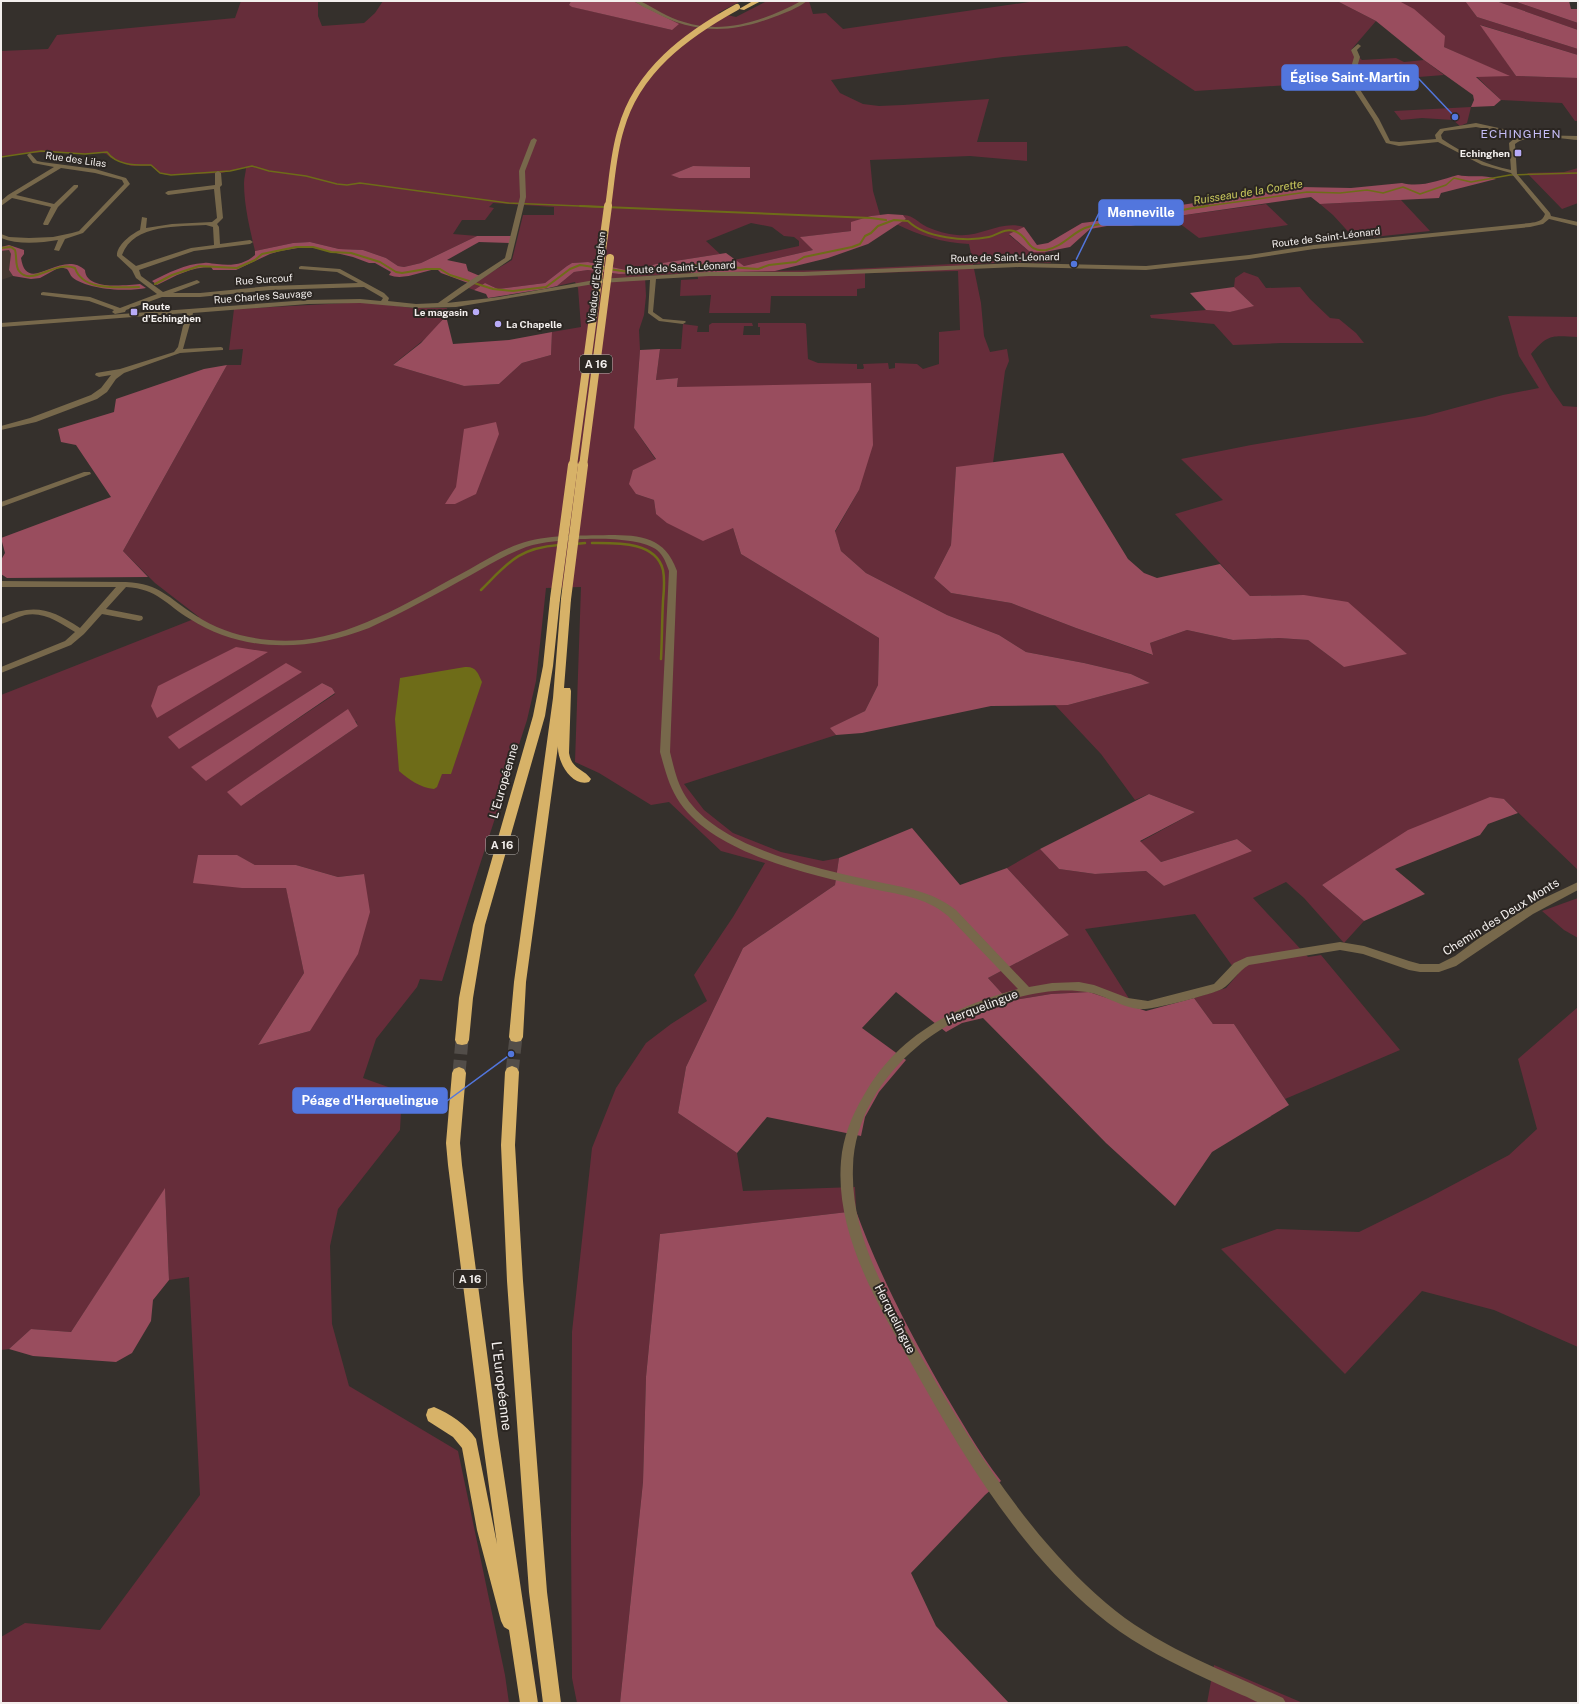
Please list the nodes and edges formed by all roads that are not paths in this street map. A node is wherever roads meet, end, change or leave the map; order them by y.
1 (636, 1) edge
2 (748, 1) edge
3 (758, 1) edge
4 (805, 1) edge
5 (740, 7) junction
6 (1358, 46) dead end
7 (1508, 132) junction
8 (1524, 138) junction
9 (1578, 138) edge
10 (534, 140) dead end
11 (1439, 140) junction
12 (30, 155) dead end
13 (59, 167) junction
14 (218, 173) dead end
15 (1514, 174) junction
16 (76, 186) dead end
17 (217, 188) junction
18 (168, 193) dead end
19 (10, 196) junction
20 (1, 204) edge
21 (55, 206) junction
22 (1547, 217) junction
23 (144, 218) dead end
24 (46, 224) dead end
25 (214, 224) junction
26 (1578, 224) edge
27 (143, 231) junction
28 (1, 236) edge
29 (62, 238) junction
30 (250, 242) dead end
31 (216, 246) junction
32 (57, 250) dead end
33 (301, 268) dead end
34 (135, 269) junction
35 (653, 278) junction
36 (197, 282) dead end
37 (366, 285) junction
38 (43, 294) dead end
39 (162, 295) junction
40 (384, 303) junction
41 (456, 305) joint
42 (439, 306) junction
43 (122, 311) junction
44 (190, 311) junction
45 (684, 322) dead end
46 (1, 325) edge
47 (221, 349) dead end
48 (178, 351) junction
49 (121, 372) junction
50 (99, 375) dead end
51 (1, 428) edge
52 (87, 474) dead end
53 (1, 505) edge
54 (1, 584) edge
55 (123, 585) junction
56 (561, 599) junction
57 (100, 610) junction
58 (139, 618) dead end
59 (1, 621) edge
60 (564, 622) junction
61 (81, 632) junction
62 (1, 670) edge
63 (585, 779) dead end
64 (1578, 886) edge
65 (1026, 991) junction
66 (516, 1036) tunnel mouth
67 (462, 1040) tunnel mouth
68 (512, 1072) tunnel mouth
69 (459, 1073) tunnel mouth
70 (434, 1415) dead end
71 (524, 1669) junction
72 (529, 1703) edge
73 (552, 1703) edge
74 (1278, 1703) edge

1 - 4 street
2 - 5 highway, A 16
3 - 5 highway, A 16
5 - 56 highway, Viaduc d'Echinghen / A 16, bridge
5 - 56 highway, Viaduc d'Echinghen / A 16, bridge
6 - 11 street
7 - 8 street
7 - 8 street
7 - 11 street
8 - 9 street
8 - 15 street
10 - 42 street
11 - 15 street
12 - 13 street, Rue des Lilas
13 - 19 street
13 - 29 street, Rue des Lilas
14 - 17 street
15 - 22 street
16 - 21 street
17 - 18 street
17 - 25 street
19 - 20 street
19 - 21 street
21 - 24 street
22 - 26 street
22 - 35 street, Route de Saint-Léonard
23 - 27 street
25 - 27 street
25 - 31 street
27 - 34 street
28 - 29 street, Rue des Lilas
29 - 32 street
30 - 31 street
31 - 34 street
33 - 37 street
34 - 39 street
35 - 41 street, Route de Saint-Léonard
35 - 45 street
36 - 39 street, Rue Surcouf
37 - 39 street, Rue Surcouf
37 - 40 street
38 - 43 street
39 - 43 street, Rue Surcouf
40 - 42 street, Rue Charles Sauvage
40 - 44 street, Rue Charles Sauvage
41 - 42 street, Rue Charles Sauvage
43 - 44 street, Rue Charles Sauvage
43 - 46 street, Rue Charles Sauvage
44 - 48 street
47 - 48 street
48 - 49 street
49 - 50 street
49 - 51 street
52 - 53 street
54 - 55 street, Herquelingue
55 - 57 street
55 - 65 street, Herquelingue
56 - 60 highway, A 16
56 - 67 highway, L'Européenne / A 16
57 - 58 street
57 - 61 street
59 - 61 street
60 - 63 highway
60 - 66 highway, A 16
61 - 62 street
64 - 65 street, Chemin des Deux Monts
65 - 74 street, Herquelingue
68 - 73 highway, L'Européenne
69 - 71 highway, L'Européenne / A 16
70 - 71 highway
71 - 72 highway, L'Européenne / A 16

